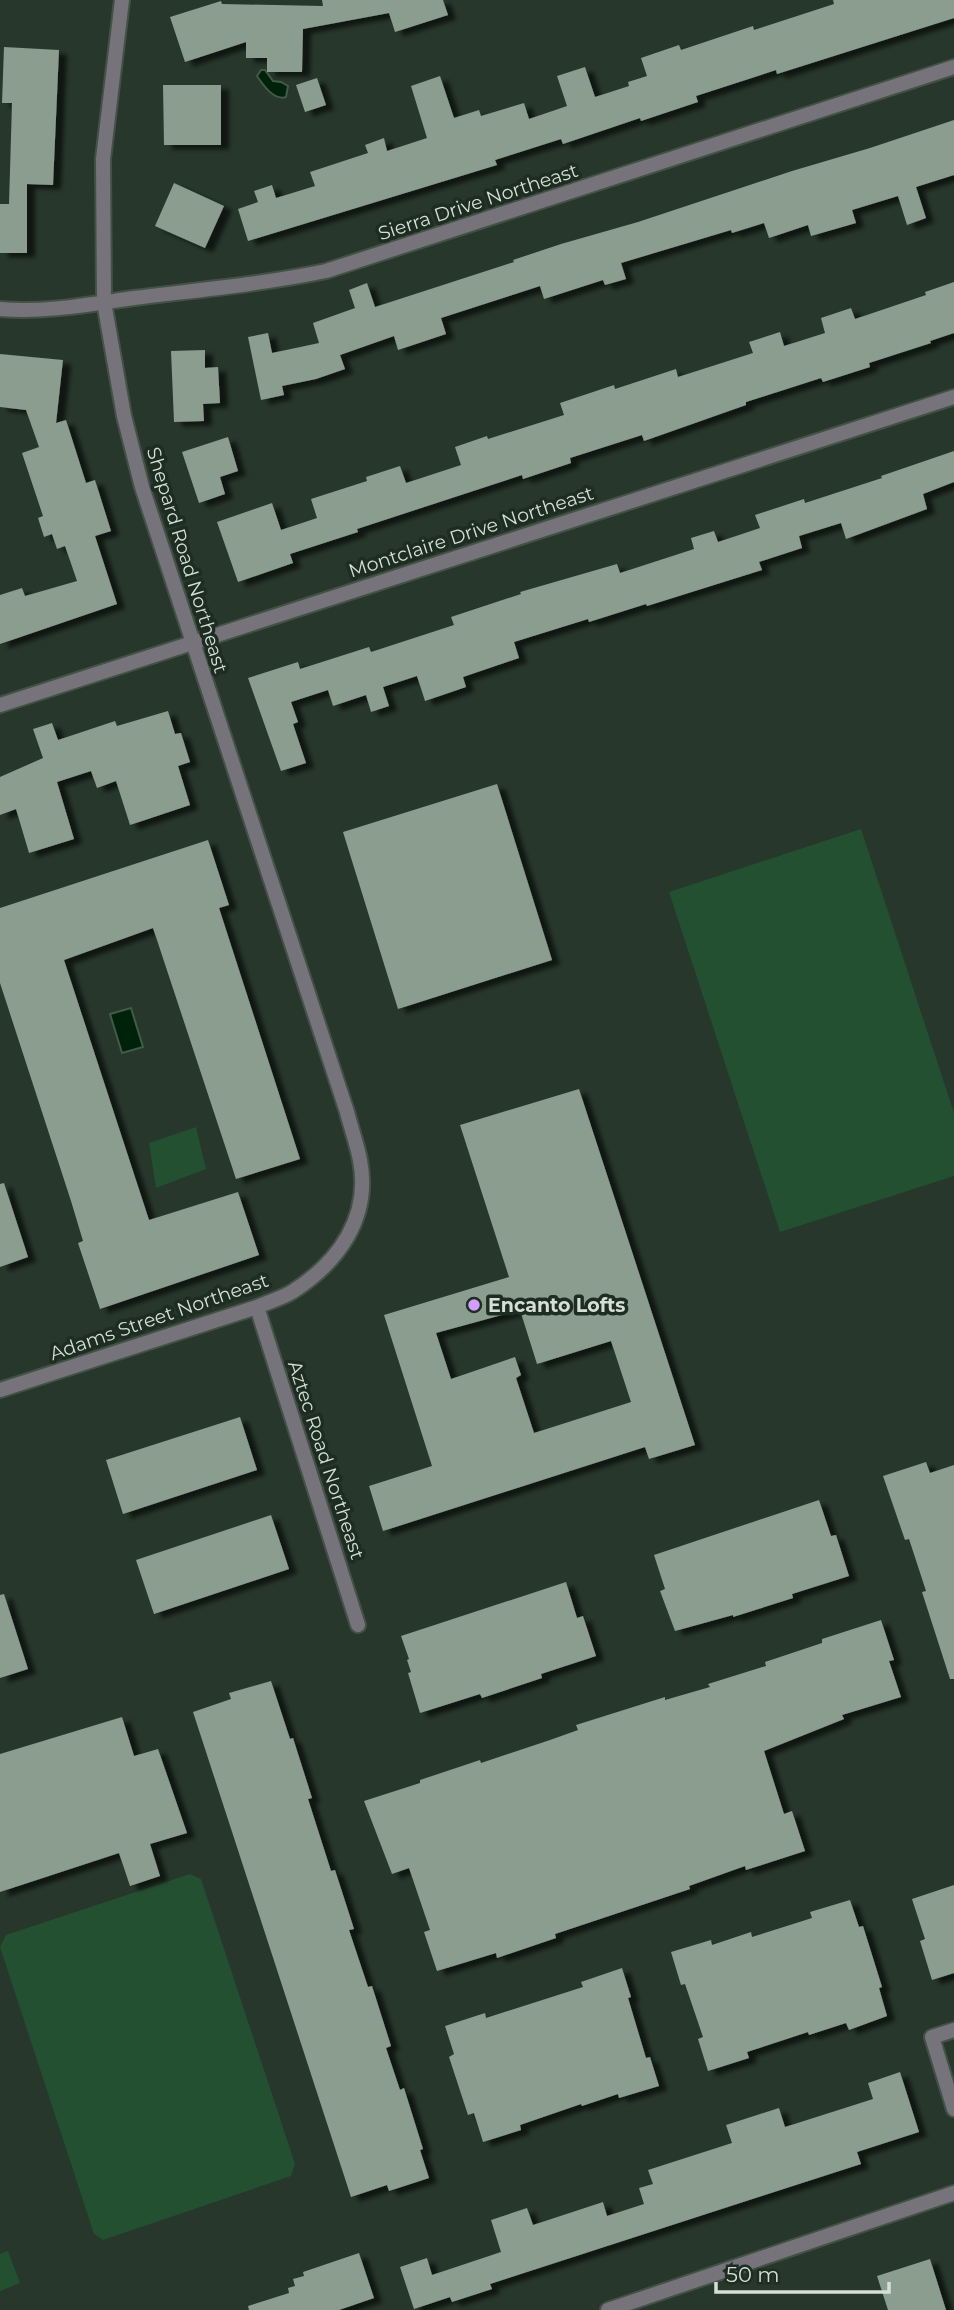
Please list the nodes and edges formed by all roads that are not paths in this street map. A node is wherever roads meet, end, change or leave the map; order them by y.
1 (122, 0) edge
2 (954, 67) edge
3 (104, 302) junction
4 (0, 309) edge
5 (954, 397) edge
6 (192, 642) junction
7 (0, 705) edge
8 (347, 1112) joint
9 (257, 1307) junction
10 (0, 1390) edge
11 (358, 1625) dead end
12 (954, 2030) edge
13 (954, 2109) edge
14 (954, 2193) edge
15 (608, 2310) edge

1 - 3 street, Shepard Road Northeast
2 - 3 street, Sierra Drive Northeast
3 - 4 street, Sierra Drive Northeast
3 - 6 street, Shepard Road Northeast
5 - 6 street, Montclaire Drive Northeast
6 - 7 street, Montclaire Drive Northeast
6 - 8 street, Shepard Road Northeast
8 - 9 street, Adams Street Northeast
9 - 10 street, Adams Street Northeast
9 - 11 street, Aztec Road Northeast
12 - 13 street
14 - 15 street

